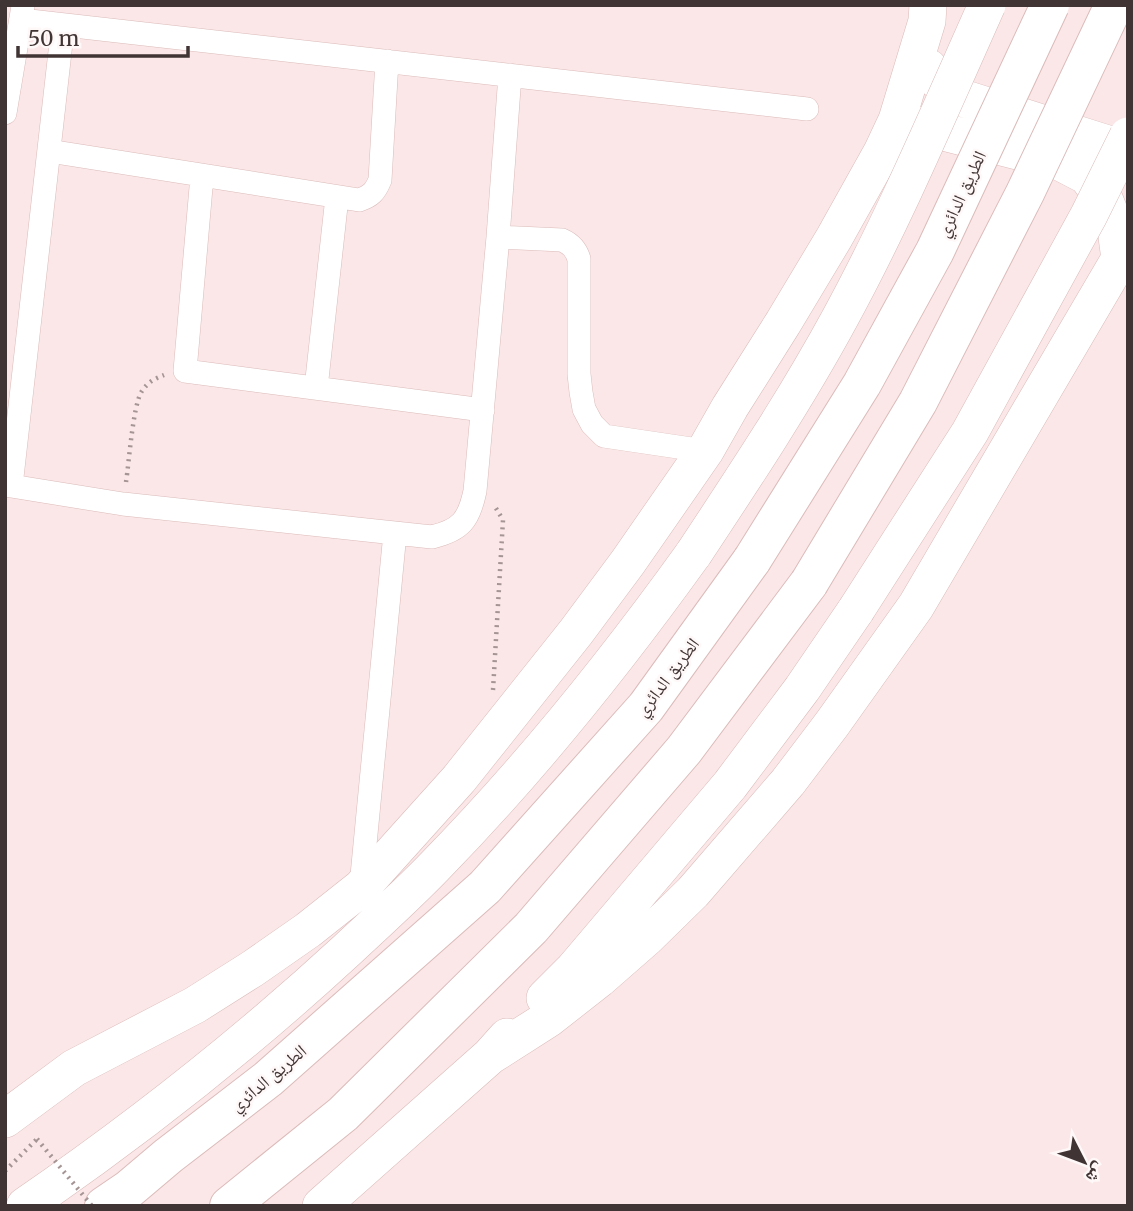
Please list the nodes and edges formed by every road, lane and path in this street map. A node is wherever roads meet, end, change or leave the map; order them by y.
1 (928, 5) edge
2 (987, 5) edge
3 (1050, 5) edge
4 (1114, 5) edge
5 (22, 12) edge
6 (63, 25) junction
7 (919, 53) junction
8 (387, 61) junction
9 (510, 75) junction
10 (807, 109) dead end
11 (5, 113) edge
12 (897, 120) junction
13 (1128, 136) edge
14 (1128, 145) edge
15 (49, 151) junction
16 (202, 176) junction
17 (337, 197) junction
18 (498, 237) junction
19 (1124, 252) edge
20 (185, 371) junction
21 (316, 388) junction
22 (483, 410) junction
23 (705, 451) junction
24 (8, 486) edge
25 (475, 491) junction
26 (123, 504) junction
27 (395, 533) junction
28 (490, 739) junction
29 (361, 888) junction
30 (490, 1056) junction
31 (7, 1115) edge
32 (5, 1171) edge
33 (25, 1206) edge
34 (92, 1206) edge
35 (104, 1206) edge
36 (229, 1206) edge
37 (321, 1206) edge

1 - 7 highway
2 - 33 highway, bridge
3 - 35 highway, الطريق الدائري, bridge
4 - 36 highway, bridge
5 - 6 street
5 - 11 street
6 - 8 street
6 - 15 street
7 - 12 highway
7 - 14 highway
8 - 9 street
8 - 17 street
9 - 10 street
9 - 18 street
12 - 19 highway
12 - 23 highway
13 - 30 highway, bridge
15 - 16 street
15 - 24 street
16 - 17 street
16 - 20 street
17 - 21 street
18 - 22 street
18 - 23 street
19 - 30 highway
20 - 21 street
20 - 26 path
21 - 22 street
22 - 25 street
23 - 28 highway
24 - 26 street
25 - 27 street
25 - 28 path
26 - 27 street
27 - 29 street
28 - 29 highway
29 - 31 highway
30 - 37 highway
32 - 34 path, bridge

